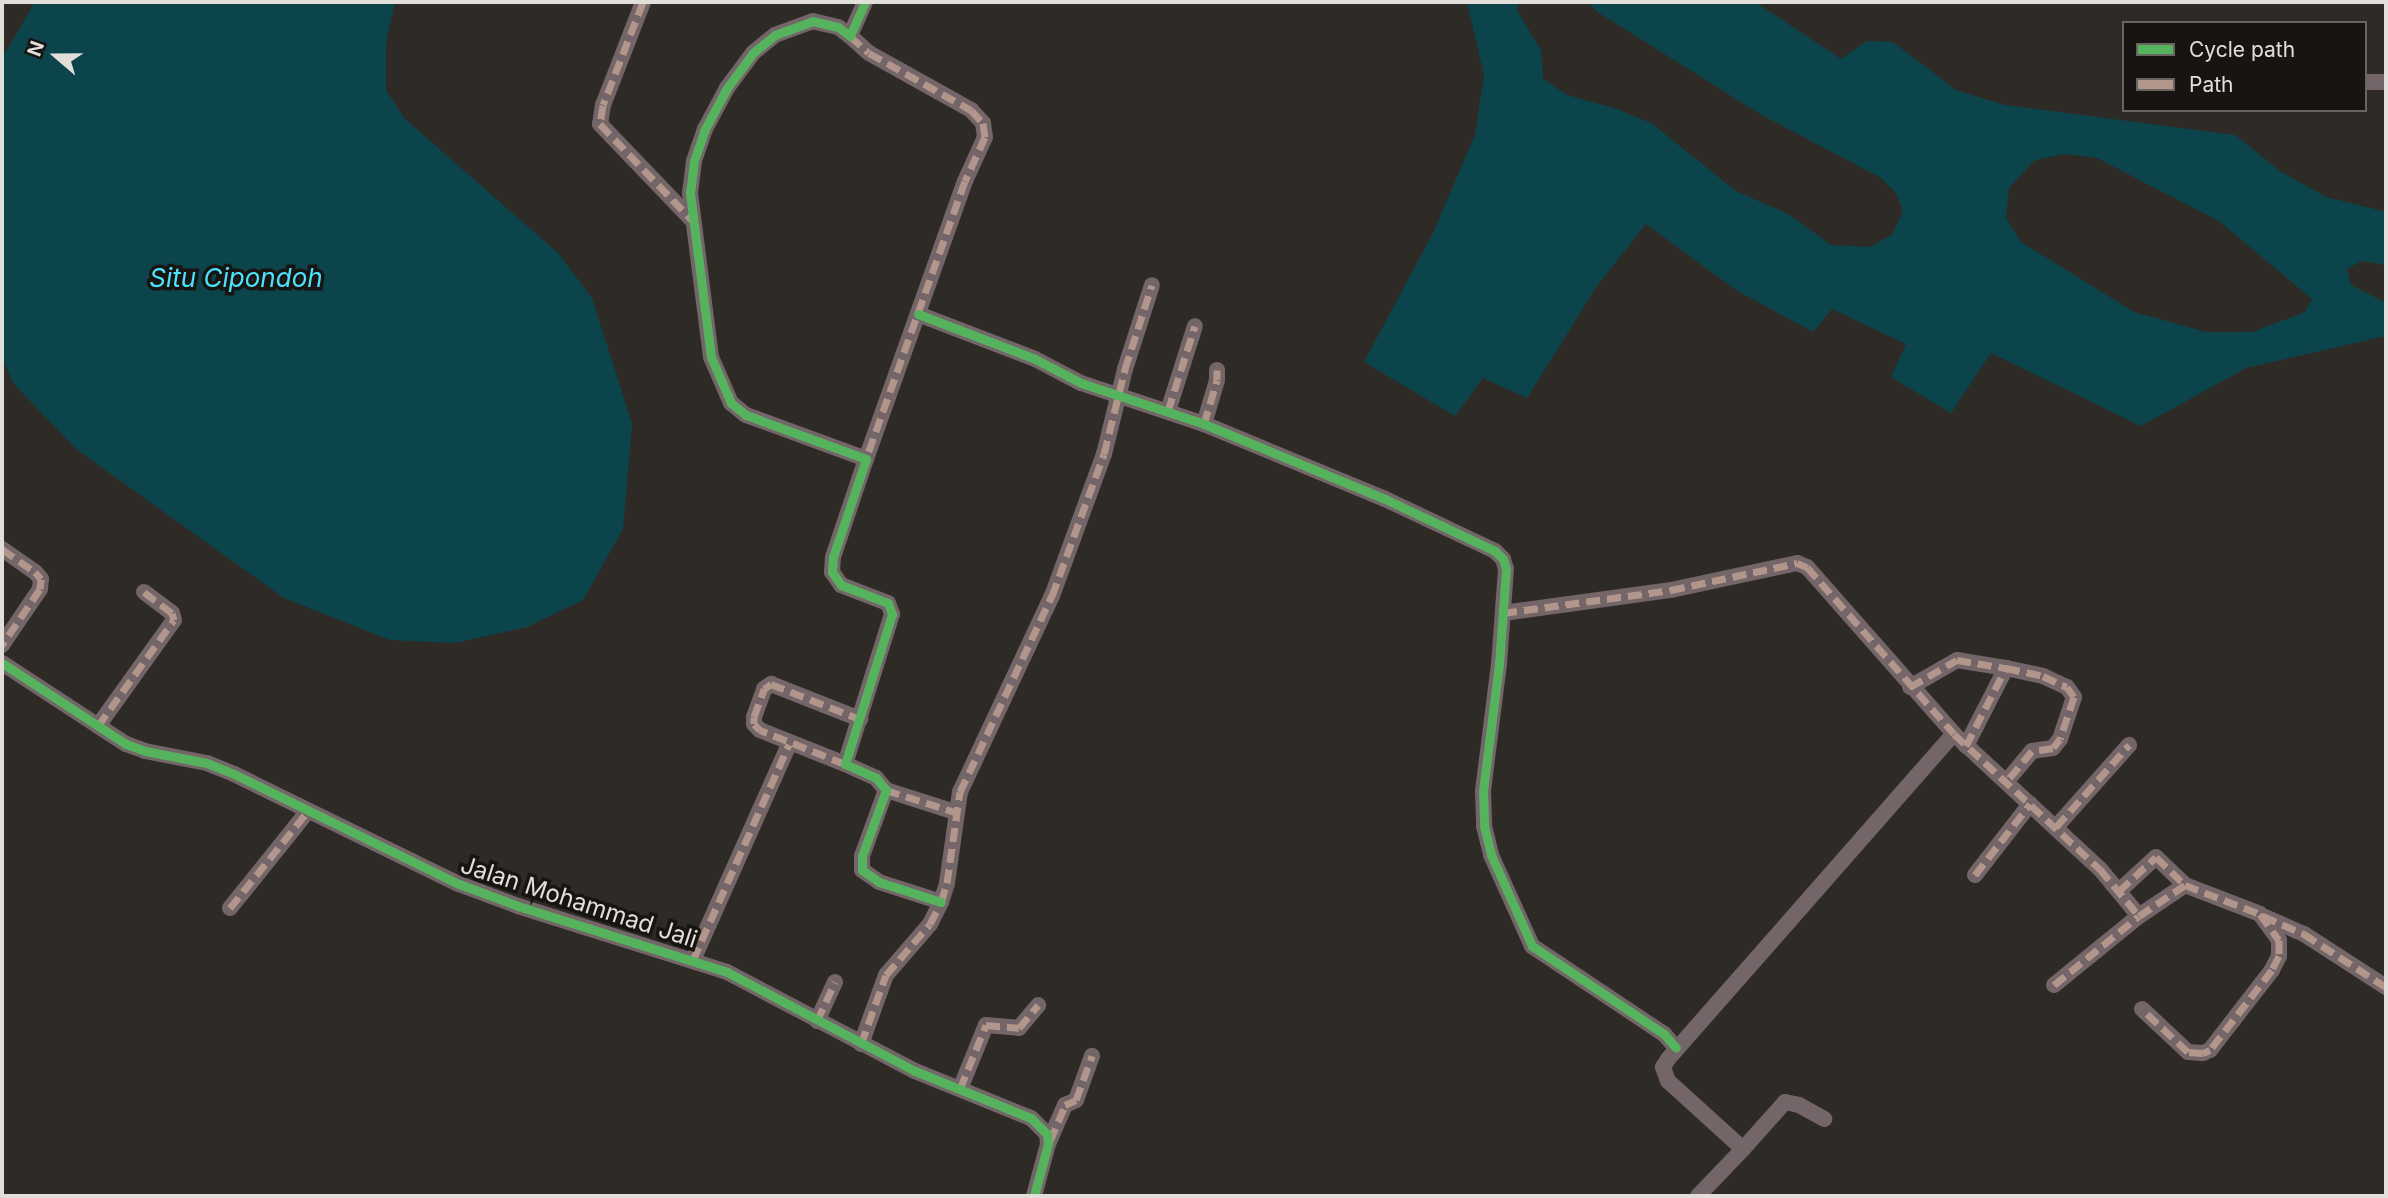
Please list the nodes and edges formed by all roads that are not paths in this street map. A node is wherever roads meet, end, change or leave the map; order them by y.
1 (643, 2) edge
2 (865, 2) edge
3 (850, 36) junction
4 (2367, 82) edge
5 (2386, 82) edge
6 (692, 220) junction
7 (1152, 285) dead end
8 (918, 314) junction
9 (1195, 326) dead end
10 (1217, 370) dead end
11 (1118, 397) junction
12 (1168, 411) junction
13 (1204, 424) junction
14 (866, 459) junction
15 (2, 549) edge
16 (144, 592) dead end
17 (1503, 613) junction
18 (2, 645) edge
19 (2, 663) edge
20 (2006, 668) junction
21 (1910, 687) junction
22 (860, 719) junction
23 (98, 726) junction
24 (1960, 740) junction
25 (789, 744) junction
26 (2129, 745) dead end
27 (845, 764) junction
28 (2007, 781) junction
29 (886, 790) junction
30 (2030, 804) junction
31 (308, 811) junction
32 (955, 813) junction
33 (2056, 827) junction
34 (1975, 875) dead end
35 (2185, 886) junction
36 (2119, 891) junction
37 (941, 902) junction
38 (230, 908) dead end
39 (2260, 914) junction
40 (2139, 916) junction
41 (693, 960) junction
42 (835, 982) dead end
43 (2054, 985) dead end
44 (2386, 987) edge
45 (1038, 1005) dead end
46 (2142, 1009) dead end
47 (817, 1021) junction
48 (861, 1044) junction
49 (1676, 1048) junction
50 (1092, 1056) dead end
51 (960, 1089) junction
52 (1824, 1119) dead end
53 (1048, 1144) junction
54 (1743, 1149) junction
55 (1034, 1196) edge
56 (1698, 1196) edge

1 - 6 street
2 - 3 street
3 - 6 street
3 - 8 street
4 - 5 street
6 - 14 street
7 - 11 street
8 - 11 street
8 - 14 street
9 - 12 street
10 - 13 street
11 - 12 street
11 - 32 street
12 - 13 street
13 - 17 street
14 - 22 street
15 - 18 street
16 - 23 street
17 - 21 street
17 - 49 street
19 - 23 street, Jalan Mohammad Jali
20 - 21 street
20 - 24 street
20 - 28 street
21 - 24 street
22 - 25 street
22 - 27 street
23 - 31 street, Jalan Mohammad Jali
24 - 28 street
24 - 49 street
25 - 27 street
25 - 41 street
26 - 33 street
27 - 29 street
28 - 30 street
29 - 32 street
29 - 37 street
30 - 33 street
30 - 34 street
31 - 38 street
31 - 41 street, Jalan Mohammad Jali
32 - 37 street
33 - 36 street
35 - 36 street
35 - 39 street
35 - 40 street
36 - 40 street
37 - 48 street
39 - 44 street
39 - 46 street
40 - 43 street
41 - 47 street, Jalan Mohammad Jali
42 - 47 street
45 - 51 street
47 - 48 street, Jalan Mohammad Jali
48 - 51 street, Jalan Mohammad Jali
49 - 54 street
50 - 53 street
51 - 53 street, Jalan Mohammad Jali
52 - 54 street
53 - 55 street
54 - 56 street

